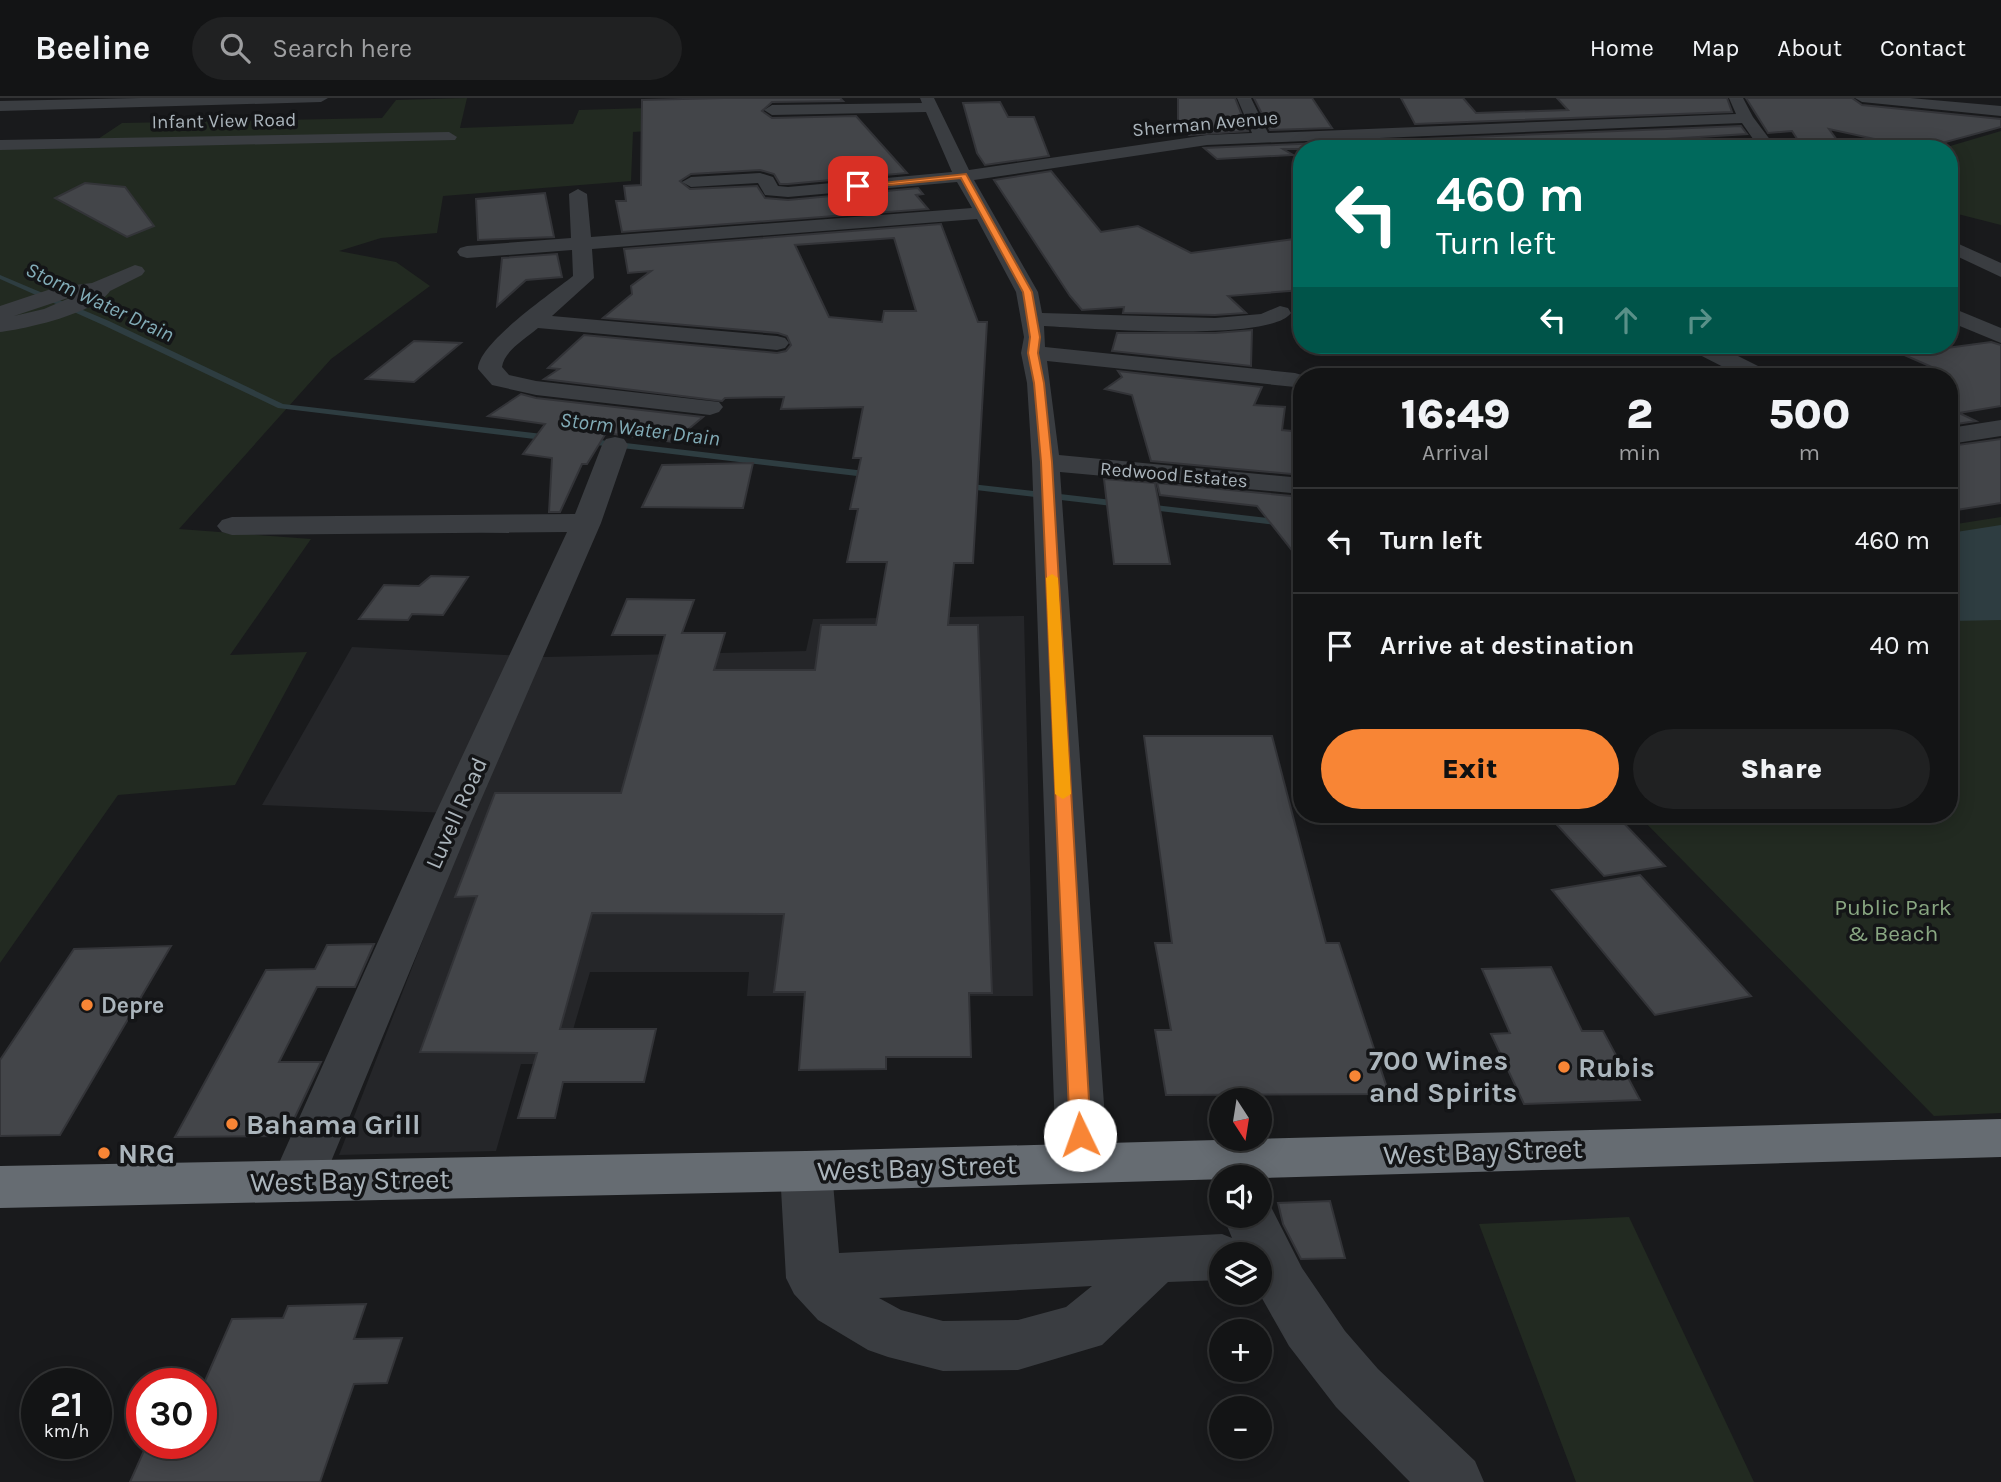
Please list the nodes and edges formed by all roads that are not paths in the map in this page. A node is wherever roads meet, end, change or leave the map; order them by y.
1 (321, 98) edge
2 (1244, 98) edge
3 (1736, 98) edge
4 (1862, 98) edge
5 (929, 103) edge
6 (0, 106) edge
7 (1514, 108) dead end
8 (772, 110) dead end
9 (2001, 111) edge
10 (1746, 118) junction
11 (1527, 126) junction
12 (449, 137) dead end
13 (1262, 137) junction
14 (1762, 140) edge
15 (0, 145) edge
16 (963, 176) junction
17 (691, 182) dead end
18 (578, 194) dead end
19 (984, 213) junction
20 (581, 243) junction
21 (1958, 250) edge
22 (467, 252) dead end
23 (1976, 259) junction
24 (1958, 260) edge
25 (135, 271) dead end
26 (2001, 271) edge
27 (96, 289) junction
28 (1280, 313) dead end
29 (0, 314) edge
30 (1958, 317) edge
31 (1031, 319) junction
32 (532, 321) junction
33 (0, 325) edge
34 (2001, 336) edge
35 (777, 343) dead end
36 (1033, 353) junction
37 (1716, 354) edge
38 (1743, 368) edge
39 (1293, 380) edge
40 (710, 407) dead end
41 (2001, 428) edge
42 (1958, 435) edge
43 (615, 445) dead end
44 (1046, 462) junction
45 (1293, 485) edge
46 (586, 523) junction
47 (232, 526) dead end
48 (2001, 1138) edge
49 (1082, 1162) junction
50 (1272, 1166) edge
51 (1209, 1167) edge
52 (806, 1171) junction
53 (298, 1181) junction
54 (0, 1187) edge
55 (1209, 1252) edge
56 (1155, 1261) junction
57 (1272, 1277) edge
58 (814, 1278) junction
59 (1453, 1482) edge

1 - 6 street
2 - 13 street
3 - 10 street
4 - 9 street
5 - 8 street
5 - 16 street
7 - 11 street
10 - 11 street, Sherman Avenue
10 - 14 street
11 - 13 street, Sherman Avenue
12 - 15 street, Infant View Road
13 - 16 street, Sherman Avenue
16 - 17 street, Sherman Avenue
16 - 19 street
18 - 20 street
19 - 20 street
19 - 31 street
20 - 22 street
20 - 32 street
21 - 23 street
23 - 24 street
23 - 26 street
25 - 27 street
27 - 29 street
27 - 33 street
28 - 31 street
30 - 34 street
31 - 36 street
32 - 35 street
32 - 40 street
36 - 39 street
36 - 44 street
37 - 38 street
41 - 42 street
43 - 46 street, Luvell Road
44 - 45 street, Redwood Estates
44 - 49 street
46 - 47 street
46 - 53 street, Luvell Road
48 - 50 highway, West Bay Street
49 - 51 highway, West Bay Street
49 - 52 highway, West Bay Street
52 - 53 highway, West Bay Street
52 - 58 street
53 - 54 highway, West Bay Street
55 - 56 street
56 - 58 street
56 - 58 street
57 - 59 street

